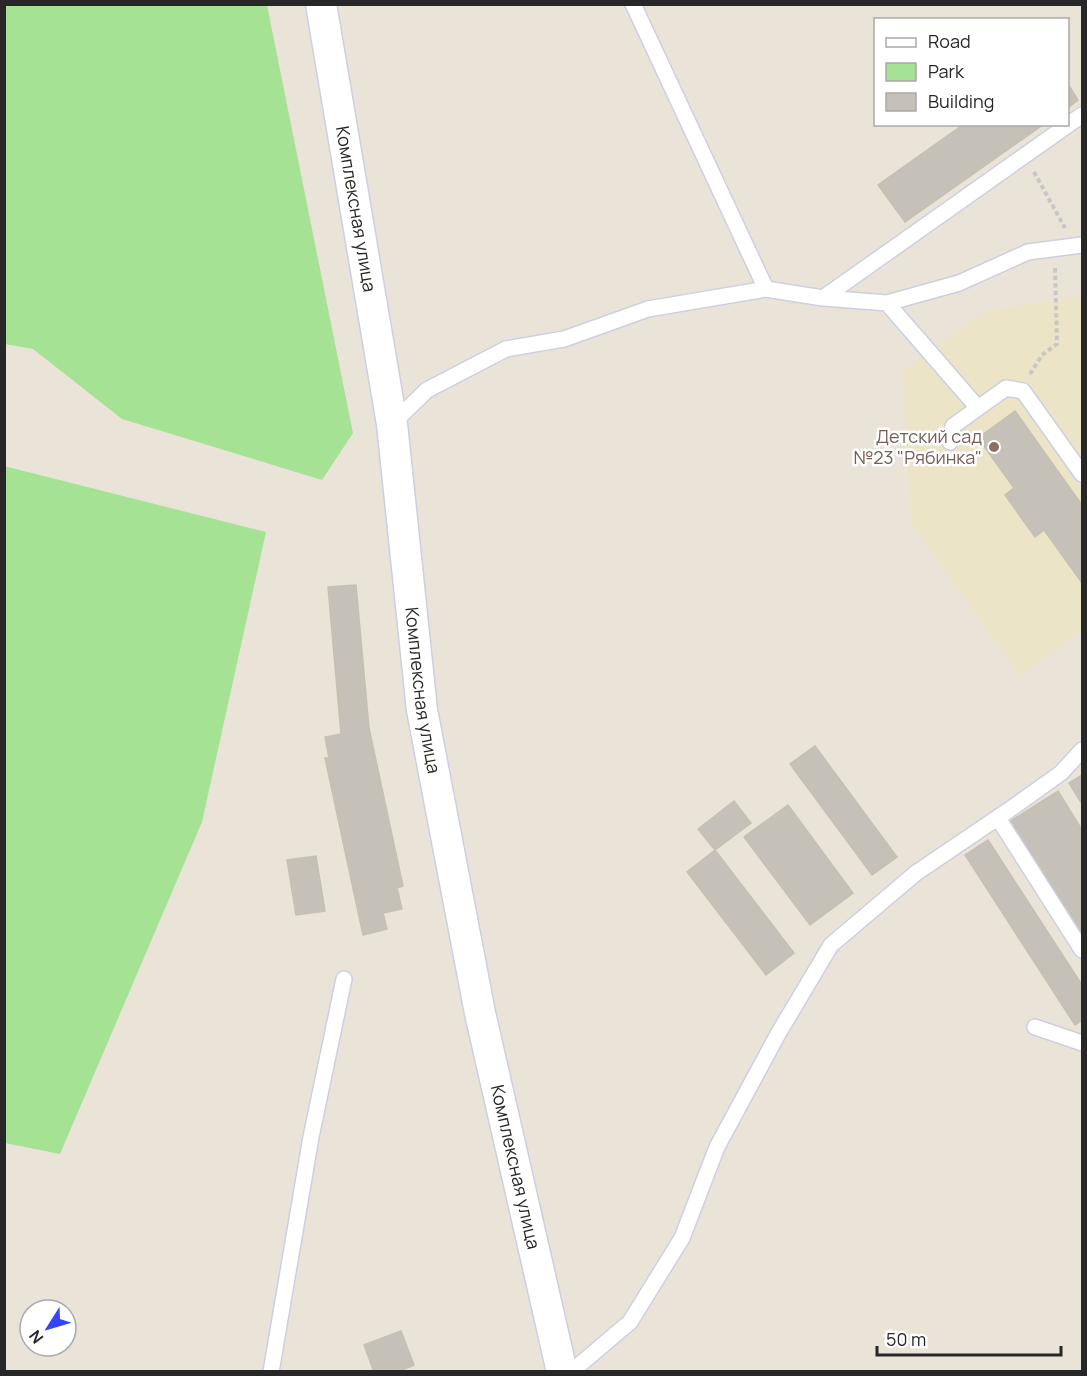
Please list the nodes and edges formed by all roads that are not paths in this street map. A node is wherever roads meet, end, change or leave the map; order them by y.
1 (321, 4) edge
2 (633, 4) edge
3 (1083, 115) edge
4 (1069, 125) edge
5 (1067, 126) edge
6 (1079, 245) edge
7 (766, 289) junction
8 (823, 298) junction
9 (887, 303) junction
10 (978, 408) junction
11 (392, 424) junction
12 (950, 442) dead end
13 (1083, 474) edge
14 (1083, 750) edge
15 (998, 818) junction
16 (1083, 950) edge
17 (344, 979) dead end
18 (1035, 1027) dead end
19 (1083, 1042) edge
20 (271, 1371) edge
21 (562, 1371) edge
22 (571, 1371) edge

1 - 11 street, Комплексная улица
2 - 7 lane
3 - 4 lane
5 - 8 lane
6 - 9 lane
7 - 8 lane
7 - 11 lane
8 - 9 lane
9 - 10 lane
10 - 12 lane
10 - 13 lane
11 - 21 street, Комплексная улица
14 - 15 lane
15 - 16 lane
15 - 22 lane
17 - 20 lane
18 - 19 lane

